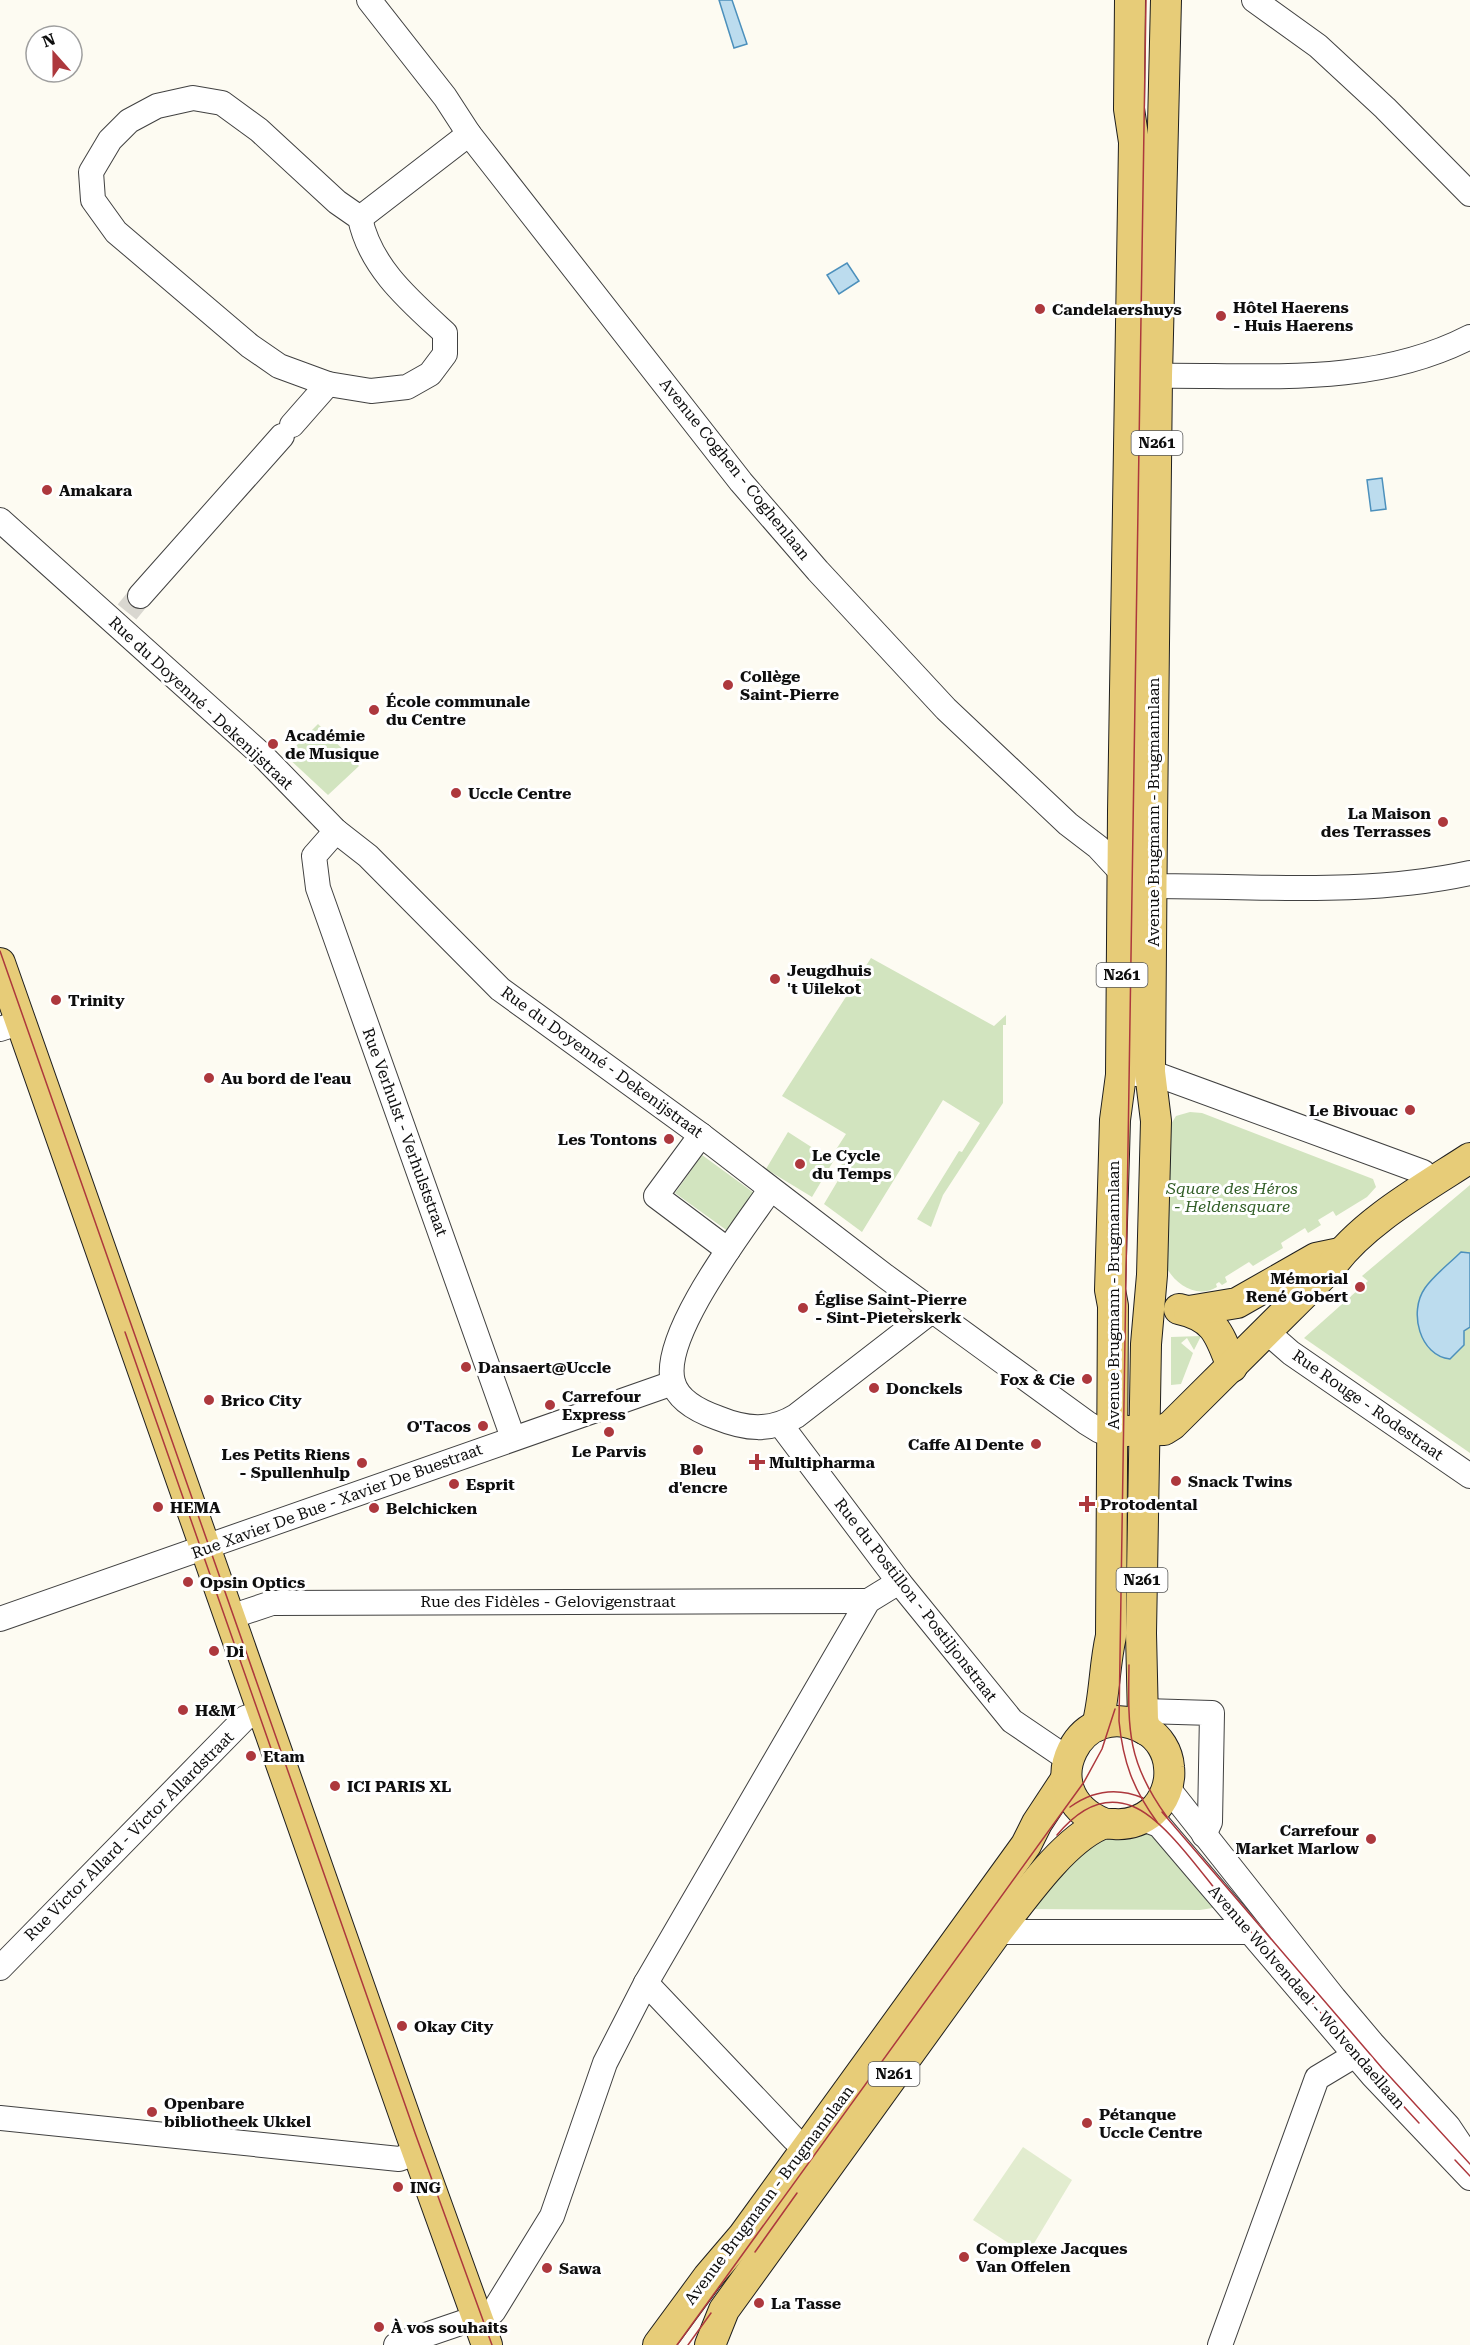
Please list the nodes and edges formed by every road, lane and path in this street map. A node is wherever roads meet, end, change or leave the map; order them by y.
1 (369, 0) edge
2 (1130, 0) edge
3 (1166, 0) edge
4 (1254, 0) edge
5 (469, 134) junction
6 (1470, 194) edge
7 (360, 218) junction
8 (1470, 338) edge
9 (1144, 376) junction
10 (328, 384) junction
11 (0, 519) edge
12 (128, 610) junction
13 (336, 831) junction
14 (1470, 873) edge
15 (1123, 874) junction
16 (1153, 886) junction
17 (0, 963) edge
18 (10, 1026) edge
19 (1136, 1074) junction
20 (701, 1135) junction
21 (1470, 1158) edge
22 (1429, 1183) junction
23 (770, 1190) junction
24 (728, 1250) junction
25 (1340, 1253) junction
26 (1113, 1306) junction
27 (1151, 1306) junction
28 (933, 1310) junction
29 (1189, 1311) junction
30 (1267, 1332) junction
31 (1232, 1367) junction
32 (673, 1383) junction
33 (782, 1425) junction
34 (1144, 1429) junction
35 (1112, 1430) junction
36 (513, 1438) junction
37 (1470, 1476) edge
38 (206, 1548) junction
39 (899, 1582) junction
40 (868, 1601) junction
41 (230, 1617) junction
42 (0, 1619) edge
43 (263, 1712) junction
44 (1145, 1721) junction
45 (1097, 1726) junction
46 (1067, 1769) junction
47 (1167, 1787) junction
48 (1143, 1819) junction
49 (1103, 1823) junction
50 (1204, 1835) junction
51 (997, 1932) junction
52 (1250, 1932) junction
53 (0, 1968) edge
54 (646, 1983) junction
55 (1364, 2050) junction
56 (0, 2118) edge
57 (418, 2152) junction
58 (815, 2158) junction
59 (1470, 2159) edge
60 (1470, 2178) edge
61 (478, 2317) junction
62 (396, 2345) edge
63 (488, 2345) edge
64 (658, 2345) edge
65 (710, 2345) edge
66 (1220, 2345) edge

1 - 5 street, Avenue Coghen - Coghenlaan
2 - 9 main road, Avenue Brugmann - Brugmannlaan / N261
3 - 9 main road, Avenue Brugmann - Brugmannlaan / N261
4 - 6 street
5 - 7 street
5 - 15 street, Avenue Coghen - Coghenlaan
7 - 10 street
7 - 10 street
8 - 9 street
9 - 15 main road, Avenue Brugmann - Brugmannlaan / N261
9 - 16 main road, Avenue Brugmann - Brugmannlaan / N261
10 - 12 street
11 - 12 street, Rue du Doyenné - Dekenijstraat
12 - 13 street, Rue du Doyenné - Dekenijstraat
13 - 20 street, Rue du Doyenné - Dekenijstraat
13 - 36 street, Rue Verhulst - Verhulststraat
14 - 16 street, Avenue Coghen - Coghenlaan
15 - 16 street, Avenue Coghen - Coghenlaan
15 - 19 main road, Avenue Brugmann - Brugmannlaan / N261
16 - 19 main road, Avenue Brugmann - Brugmannlaan / N261
17 - 18 main road
18 - 38 main road
19 - 22 street
19 - 26 main road, Avenue Brugmann - Brugmannlaan / N261
19 - 27 main road, Avenue Brugmann - Brugmannlaan / N261
20 - 23 street, Rue du Doyenné - Dekenijstraat
20 - 24 street
21 - 22 main road
22 - 25 main road
23 - 24 street
23 - 28 street, Rue du Doyenné - Dekenijstraat
24 - 32 street
25 - 29 main road
25 - 30 main road
26 - 27 main road
26 - 35 main road, Avenue Brugmann - Brugmannlaan / N261
27 - 29 main road
27 - 34 main road, Avenue Brugmann - Brugmannlaan / N261
28 - 33 street
28 - 35 street, Rue du Doyenné - Dekenijstraat
29 - 31 main road
30 - 31 main road
30 - 37 street, Rue Rouge - Rodestraat
31 - 34 main road
32 - 33 street
32 - 36 street, Rue Xavier De Bue - Xavier De Buestraat
33 - 39 street, Rue du Postillon - Postiljonstraat
34 - 35 main road
34 - 44 main road, Avenue Brugmann - Brugmannlaan / N261
35 - 45 main road, Avenue Brugmann - Brugmannlaan / N261
36 - 38 street, Rue Xavier De Bue - Xavier De Buestraat
38 - 41 main road
38 - 42 street, Rue Xavier De Bue - Xavier De Buestraat
39 - 40 street
39 - 46 street, Rue du Postillon - Postiljonstraat
40 - 41 street, Rue des Fidèles - Gelovigenstraat
40 - 54 street
41 - 43 main road
43 - 53 street, Rue Victor Allard - Victor Allardstraat
43 - 57 main road
44 - 45 main road
44 - 47 main road
44 - 50 street
45 - 46 main road, Avenue Brugmann - Brugmannlaan / N261
46 - 49 main road
46 - 58 main road, Avenue Brugmann - Brugmannlaan / N261
47 - 48 main road
47 - 50 street, Avenue Wolvendael - Wolvendaellaan
48 - 49 main road
48 - 52 street, Avenue Wolvendael - Wolvendaellaan
49 - 51 main road, Avenue Brugmann - Brugmannlaan / N261
50 - 55 street, Avenue Wolvendael - Wolvendaellaan
51 - 52 street
51 - 58 main road, Avenue Brugmann - Brugmannlaan / N261
52 - 55 street, Avenue Wolvendael - Wolvendaellaan
54 - 58 street
54 - 61 street
55 - 59 street, Avenue Wolvendael - Wolvendaellaan
55 - 60 street, Avenue Wolvendael - Wolvendaellaan
55 - 66 street
56 - 57 street
57 - 61 main road
58 - 64 main road, Avenue Brugmann - Brugmannlaan / N261
58 - 65 main road, Avenue Brugmann - Brugmannlaan / N261
61 - 62 street
61 - 63 main road

